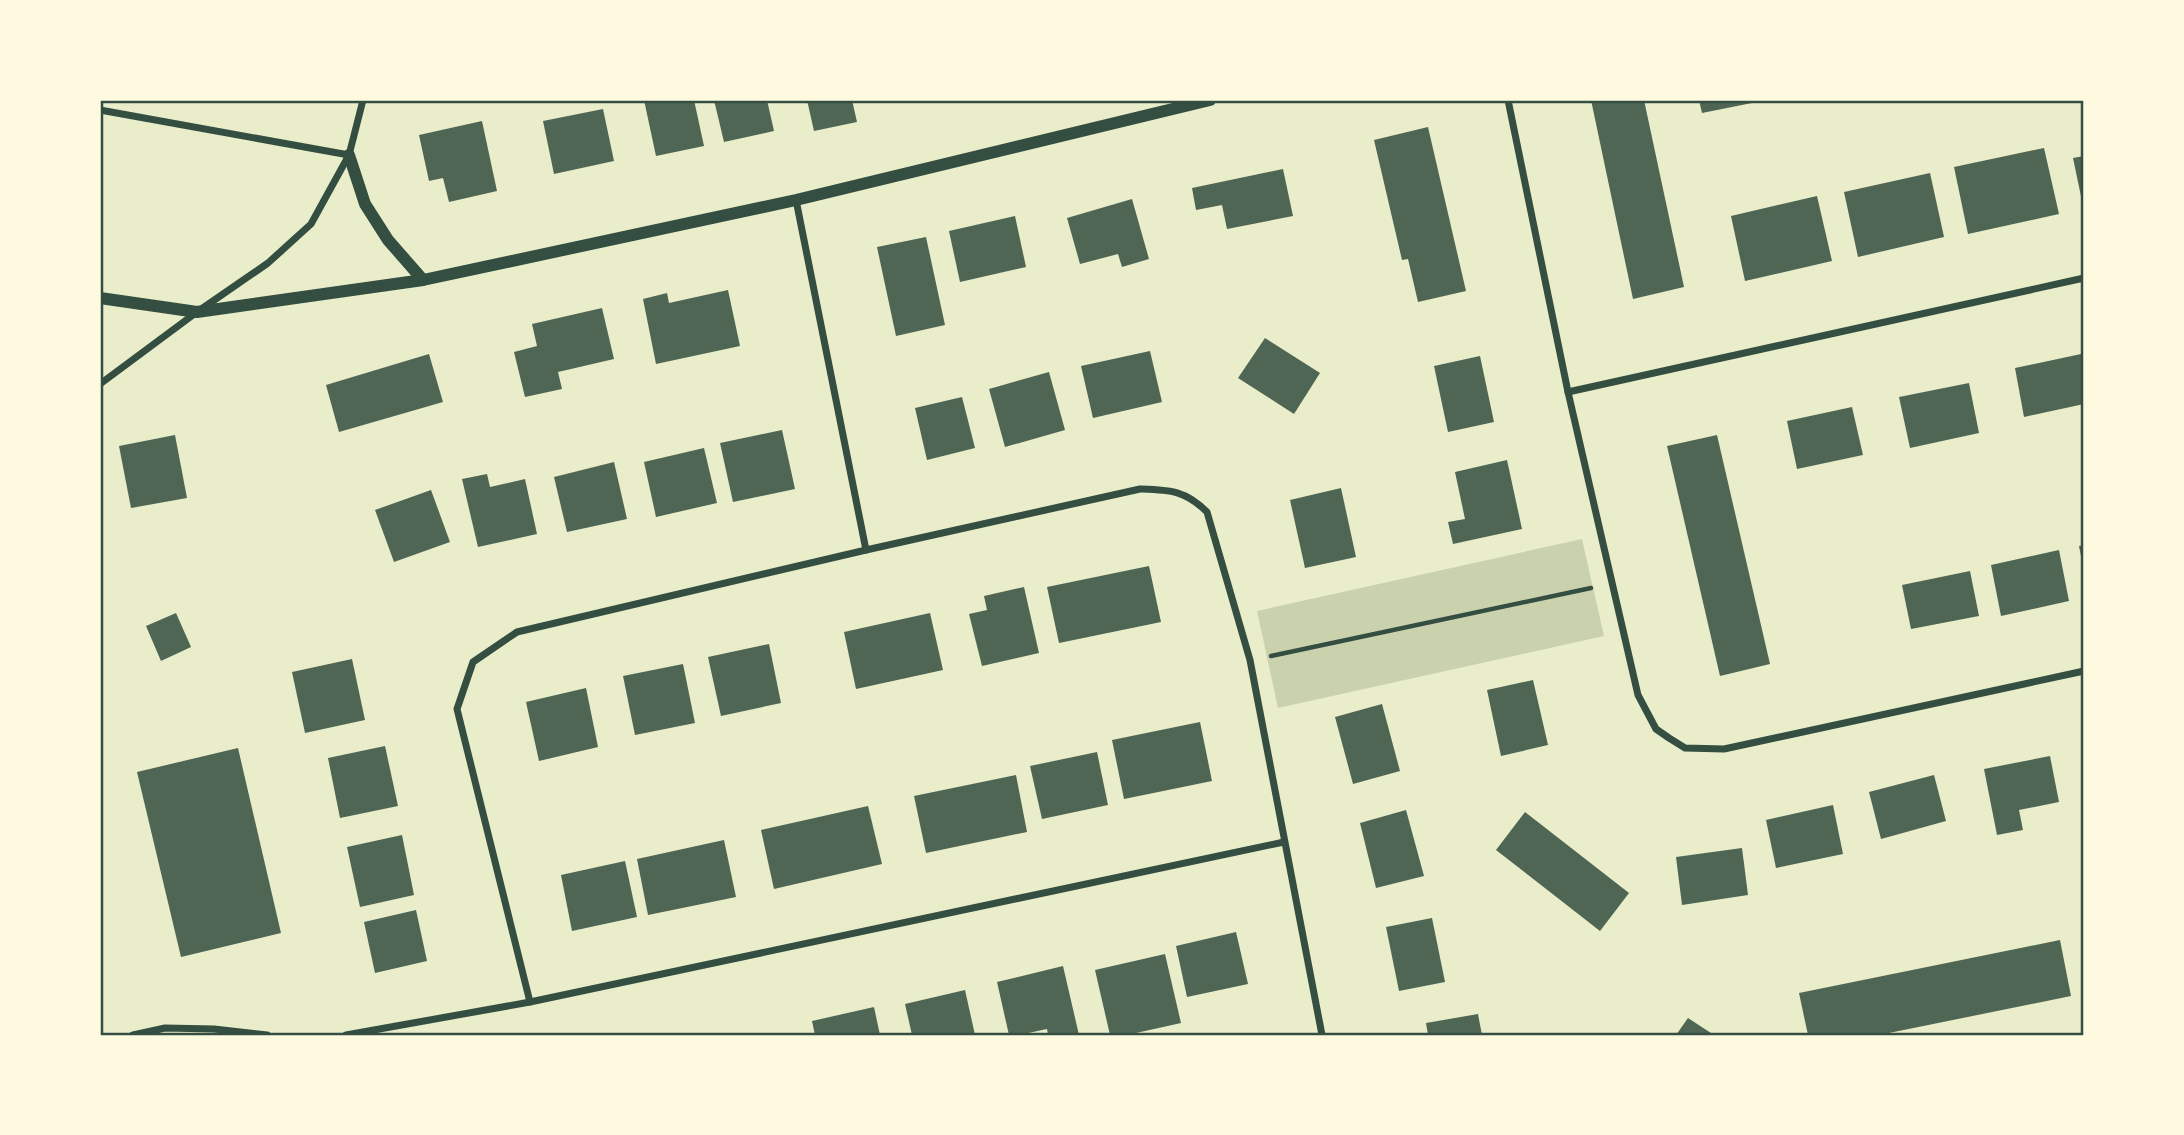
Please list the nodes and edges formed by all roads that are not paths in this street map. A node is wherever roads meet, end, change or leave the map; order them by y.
1 (363, 100) edge
2 (1210, 100) edge
3 (1508, 100) edge
4 (100, 110) edge
5 (349, 155) junction
6 (796, 200) junction
7 (2084, 278) edge
8 (423, 280) junction
9 (100, 298) edge
10 (197, 312) junction
11 (100, 384) edge
12 (1568, 392) junction
13 (866, 550) junction
14 (2084, 671) edge
15 (1284, 842) junction
16 (530, 1002) junction
17 (133, 1035) edge
18 (267, 1035) edge
19 (346, 1035) edge
20 (1322, 1035) edge

1 - 5 street
2 - 6 street
3 - 12 street
4 - 5 street
5 - 8 street
5 - 10 street
6 - 8 street
6 - 13 street
7 - 12 street
8 - 10 street
9 - 10 street
10 - 11 street
12 - 14 street
13 - 15 street
13 - 16 street
15 - 16 street
15 - 20 street
16 - 19 street
17 - 18 street

